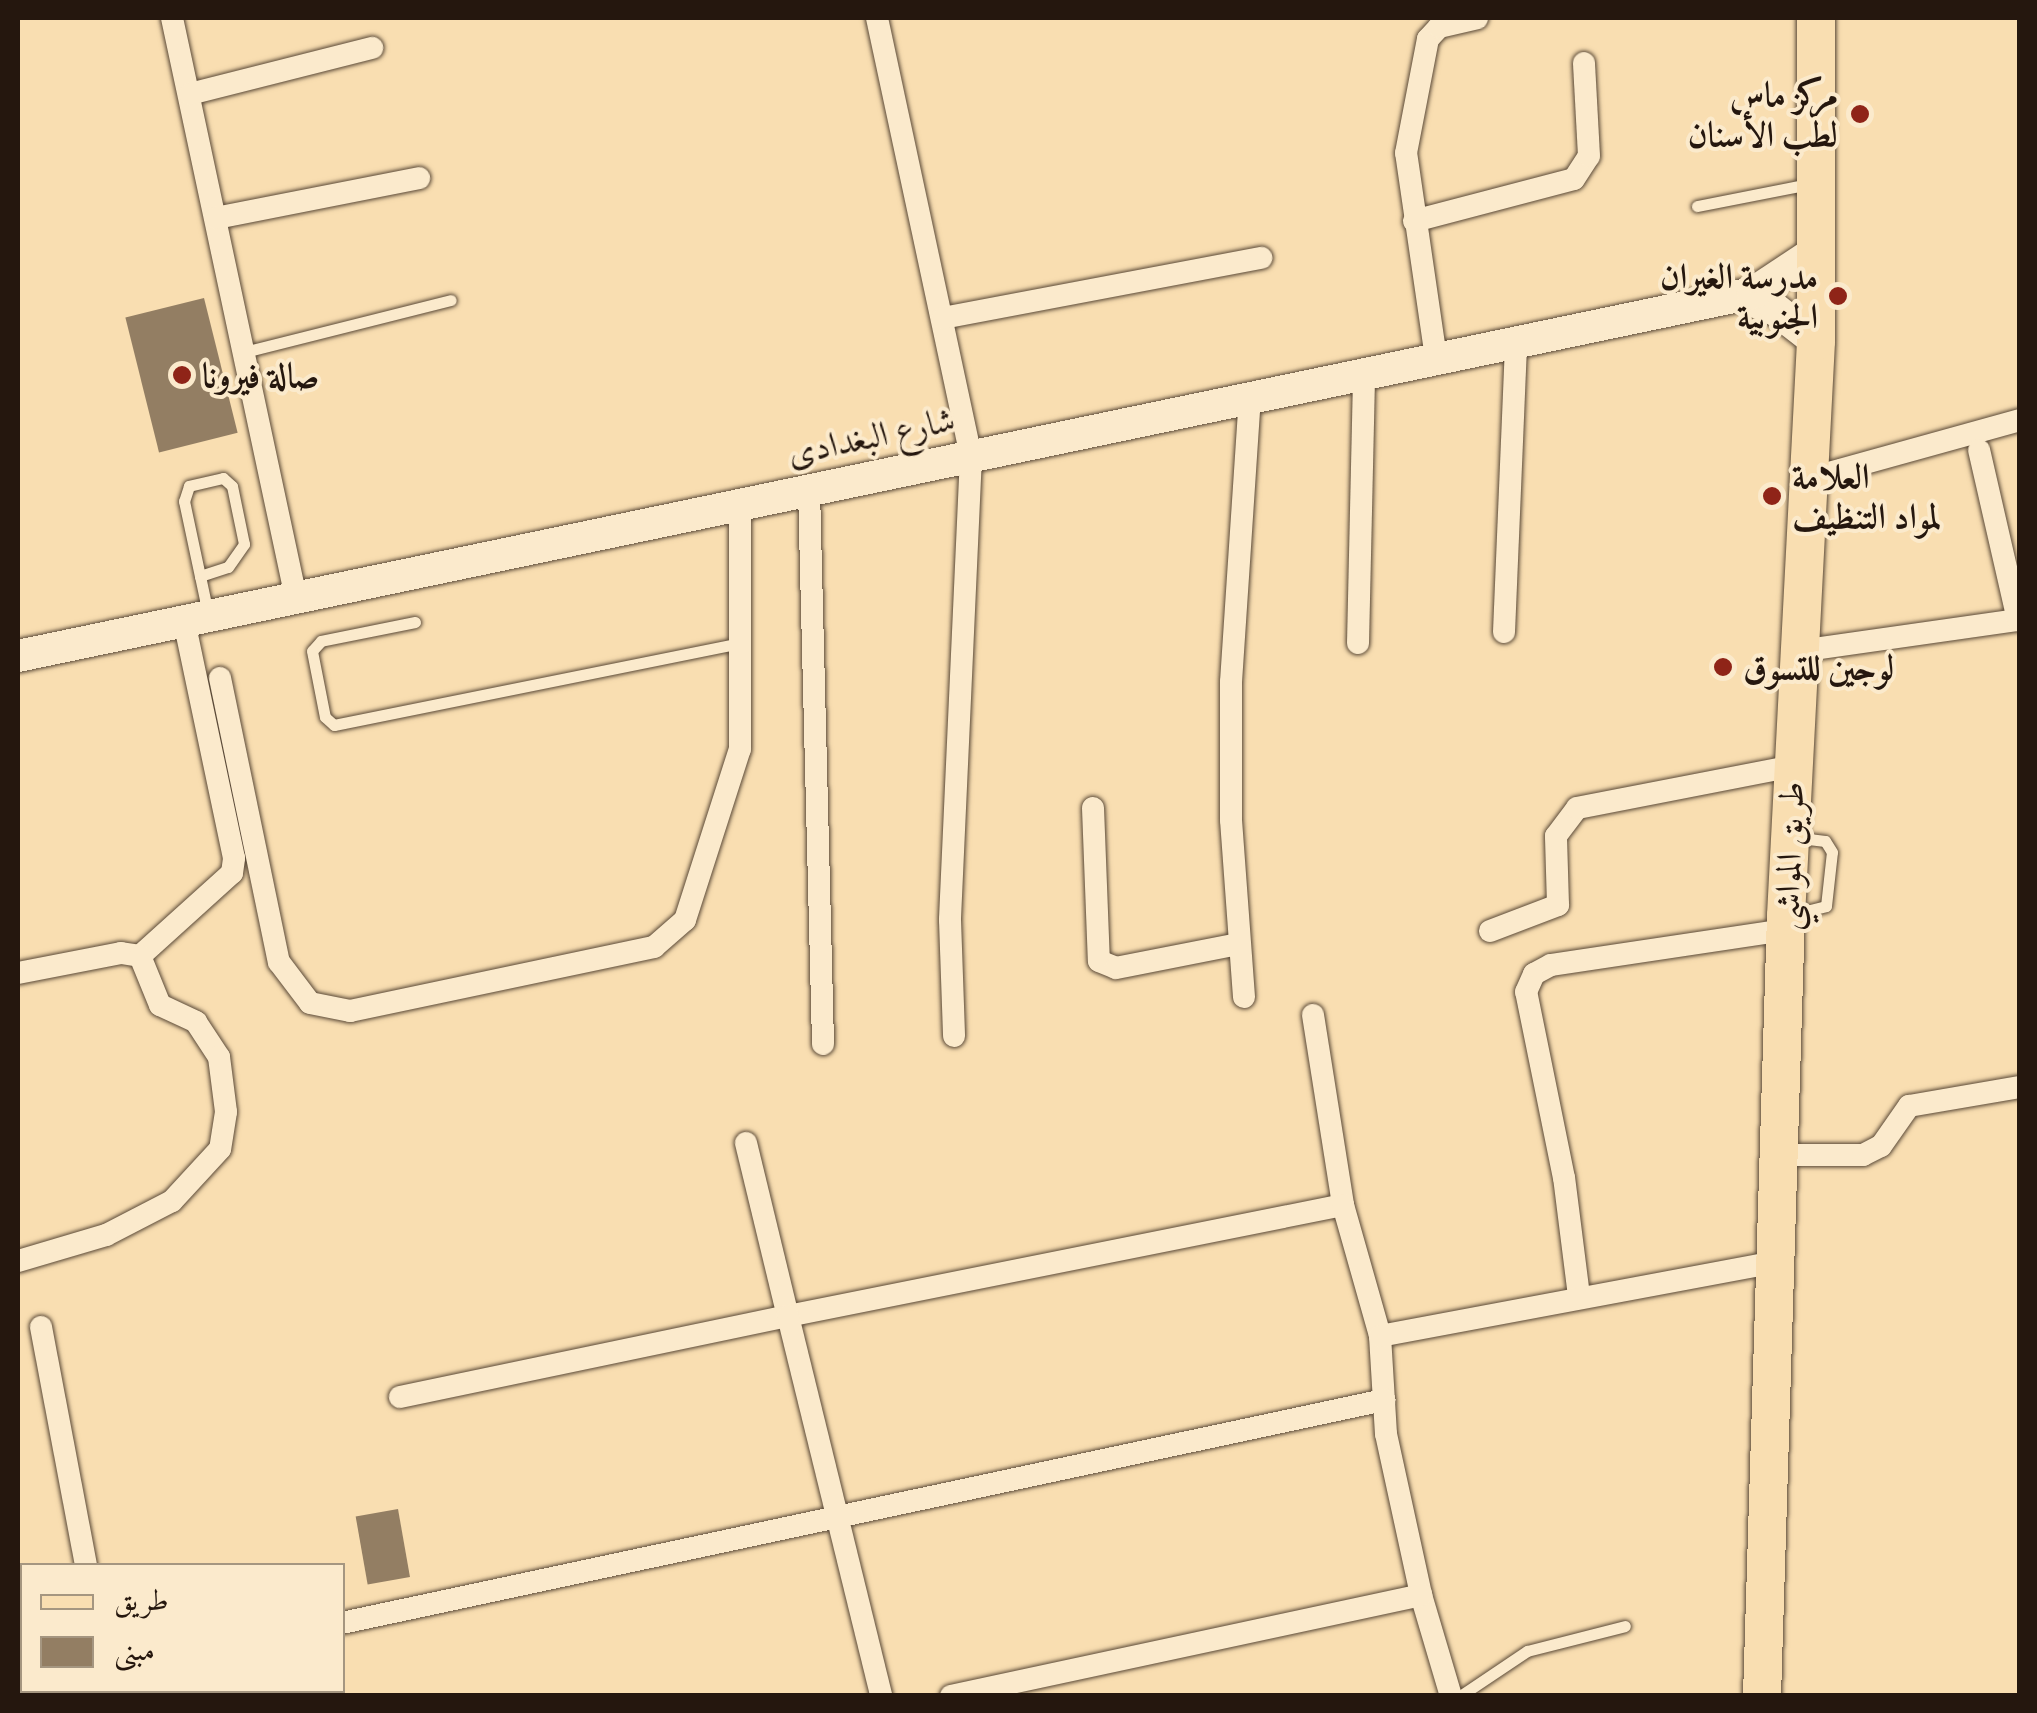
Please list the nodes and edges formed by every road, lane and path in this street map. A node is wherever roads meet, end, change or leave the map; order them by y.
1 (172, 18) edge
2 (877, 18) edge
3 (1477, 18) edge
4 (1816, 18) edge
5 (372, 48) dead end
6 (1584, 63) dead end
7 (190, 94) junction
8 (419, 178) dead end
9 (1818, 182) junction
10 (1697, 206) dead end
11 (216, 218) junction
12 (1414, 221) junction
13 (1818, 250) junction
14 (1261, 258) dead end
15 (1741, 296) junction
16 (451, 300) dead end
17 (943, 318) junction
18 (1816, 340) junction
19 (1516, 342) junction
20 (244, 352) junction
21 (1436, 358) junction
22 (1364, 373) junction
23 (1250, 399) junction
24 (2020, 420) edge
25 (1979, 450) dead end
26 (971, 456) junction
27 (1804, 480) junction
28 (810, 490) junction
29 (740, 504) junction
30 (200, 576) junction
31 (2016, 591) edge
32 (296, 598) junction
33 (197, 618) junction
34 (415, 622) dead end
35 (2019, 623) edge
36 (1504, 632) dead end
37 (744, 642) junction
38 (1358, 643) dead end
39 (1800, 651) junction
40 (18, 656) edge
41 (220, 678) dead end
42 (1793, 766) junction
43 (1093, 808) dead end
44 (1786, 923) junction
45 (1490, 931) dead end
46 (1238, 944) junction
47 (140, 956) junction
48 (18, 973) edge
49 (1244, 997) dead end
50 (1313, 1015) dead end
51 (954, 1036) dead end
52 (823, 1044) dead end
53 (2020, 1087) edge
54 (746, 1143) dead end
55 (1778, 1155) junction
56 (1343, 1206) junction
57 (18, 1261) edge
58 (1776, 1262) junction
59 (1579, 1296) junction
60 (788, 1316) junction
61 (41, 1327) dead end
62 (1380, 1336) junction
63 (400, 1396) dead end
64 (1384, 1400) junction
65 (834, 1516) junction
66 (85, 1563) edge
67 (1420, 1594) junction
68 (345, 1622) edge
69 (1625, 1626) dead end
70 (881, 1696) edge
71 (951, 1696) edge
72 (1452, 1696) edge
73 (1460, 1696) edge
74 (1762, 1696) edge

1 - 7 street
2 - 17 street
3 - 12 street
4 - 9 main road, طريق المواشي
5 - 7 street
6 - 12 street
7 - 11 street
8 - 11 street
9 - 10 lane
9 - 13 main road, طريق المواشي
11 - 20 street
12 - 21 street
13 - 15 street, شارع البغدادى
13 - 18 main road, طريق المواشي
14 - 17 street
15 - 18 street
15 - 19 street, شارع البغدادى
16 - 20 lane
17 - 26 street
18 - 27 main road, طريق المواشي
19 - 21 street, شارع البغدادى
19 - 36 street
20 - 32 street
21 - 22 street, شارع البغدادى
22 - 23 street, شارع البغدادى
22 - 38 street
23 - 26 street, شارع البغدادى
23 - 46 street
24 - 27 street
25 - 31 street
26 - 28 street, شارع البغدادى
26 - 51 street
27 - 39 main road, طريق المواشي
28 - 29 street, شارع البغدادى
28 - 52 street
29 - 32 street, شارع البغدادى
29 - 37 street
30 - 30 lane
30 - 33 lane
31 - 35 street
32 - 33 street, شارع البغدادى
33 - 40 street, شارع البغدادى
33 - 47 street
34 - 37 lane
35 - 39 street
37 - 41 street
39 - 42 main road, طريق المواشي
42 - 44 main road, طريق المواشي
42 - 45 street
43 - 46 street
44 - 55 main road, طريق المواشي
44 - 59 street
46 - 49 street
47 - 48 street
47 - 57 street
50 - 56 street
53 - 55 street
54 - 60 street
55 - 58 main road, طريق المواشي
56 - 60 street
56 - 62 street
58 - 59 street
58 - 74 main road, طريق المواشي
59 - 62 street
60 - 63 street
60 - 65 street
61 - 66 street
62 - 64 street
64 - 65 street
64 - 67 street
65 - 68 street
65 - 70 street
67 - 71 street
67 - 72 street
69 - 73 lane

